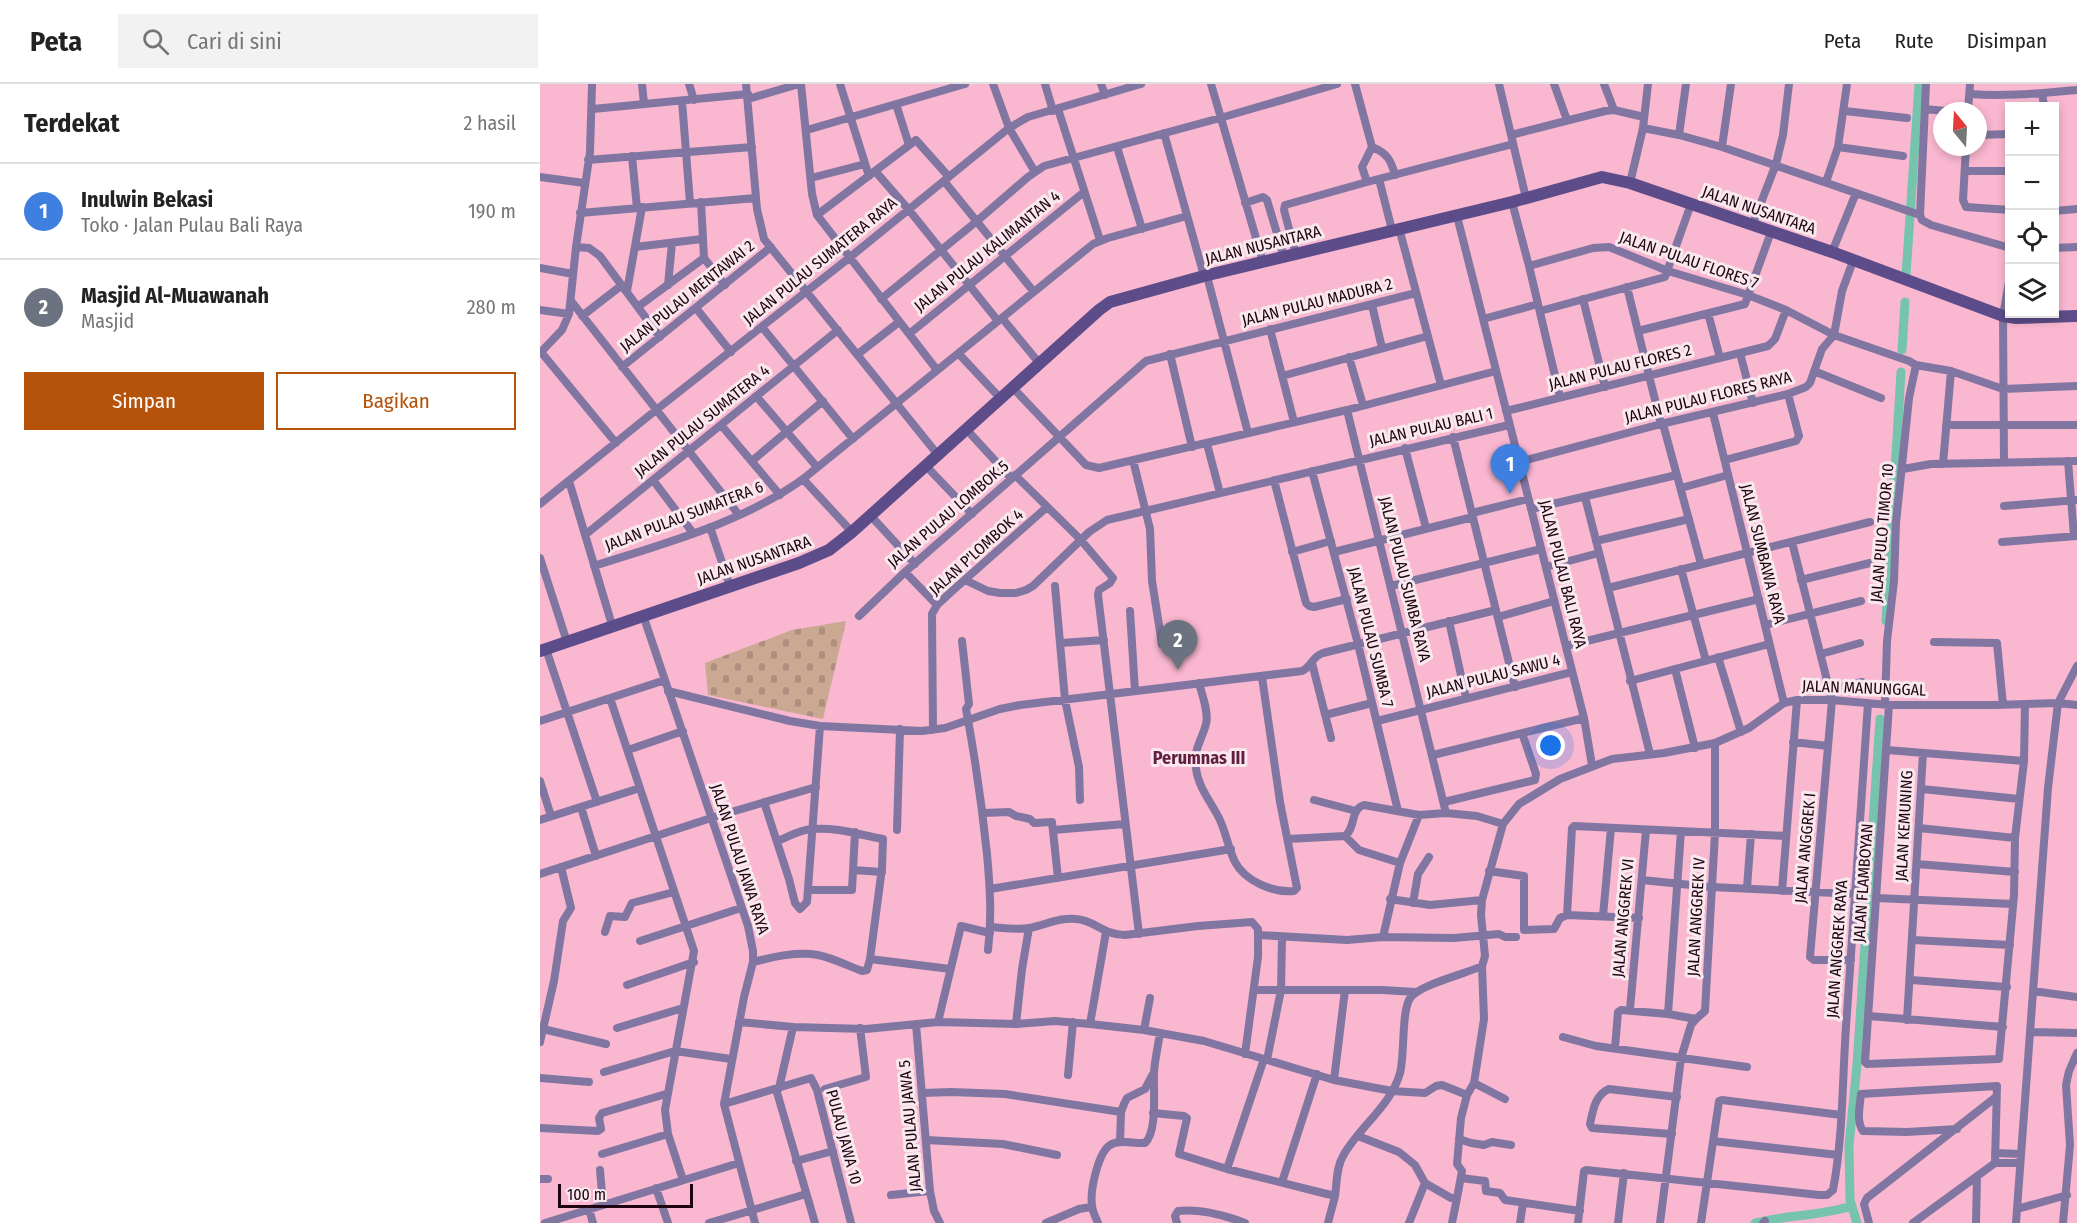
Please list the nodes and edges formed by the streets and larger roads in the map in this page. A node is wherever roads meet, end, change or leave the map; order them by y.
1 (592, 84) edge
2 (642, 84) edge
3 (688, 84) edge
4 (746, 84) edge
5 (800, 84) edge
6 (840, 84) edge
7 (965, 84) edge
8 (993, 84) edge
9 (1045, 84) edge
10 (1101, 84) edge
11 (1141, 84) edge
12 (1211, 84) edge
13 (1337, 84) edge
14 (1354, 84) edge
15 (1499, 84) edge
16 (1554, 84) edge
17 (1604, 84) edge
18 (1648, 84) edge
19 (1686, 84) edge
20 (1731, 84) edge
21 (1790, 84) edge
22 (1847, 84) edge
23 (1926, 84) edge
24 (1970, 84) edge
25 (937, 88) edge
26 (1312, 88) edge
27 (2077, 90) edge
28 (2042, 93) junction
29 (1970, 94) junction
30 (1105, 95) junction
31 (748, 96) junction
32 (694, 100) junction
33 (682, 101) junction
34 (1969, 102) edge
35 (2043, 102) edge
36 (644, 104) junction
37 (896, 104) junction
38 (592, 109) junction
39 (1925, 109) junction
40 (1055, 110) junction
41 (1614, 110) junction
42 (1933, 110) edge
43 (1845, 111) junction
44 (1644, 117) junction
45 (849, 118) junction
46 (1220, 118) junction
47 (1907, 118) dead end
48 (1567, 120) junction
49 (1009, 128) junction
50 (1642, 128) junction
51 (807, 130) junction
52 (1164, 133) junction
53 (2005, 134) edge
54 (1679, 135) junction
55 (1987, 135) edge
56 (1512, 139) junction
57 (913, 143) junction
58 (752, 147) junction
59 (1117, 147) junction
60 (1372, 147) junction
61 (1722, 147) junction
62 (1838, 147) junction
63 (687, 152) junction
64 (632, 156) junction
65 (1903, 156) dead end
66 (1966, 156) edge
67 (1074, 158) junction
68 (588, 160) junction
69 (865, 164) junction
70 (1776, 164) junction
71 (1965, 171) junction
72 (2005, 171) edge
73 (1035, 172) junction
74 (872, 174) junction
75 (1395, 175) junction
76 (540, 177) edge
77 (811, 178) junction
78 (946, 179) junction
79 (1379, 179) junction
80 (1366, 182) junction
81 (1826, 182) junction
82 (584, 183) junction
83 (1630, 183) junction
84 (1084, 192) junction
85 (1856, 193) junction
86 (756, 198) junction
87 (1526, 198) junction
88 (701, 202) junction
89 (1512, 202) junction
90 (690, 203) junction
91 (1245, 203) junction
92 (1691, 204) junction
93 (639, 208) junction
94 (2077, 209) edge
95 (909, 210) junction
96 (2005, 210) edge
97 (2059, 211) edge
98 (580, 213) junction
99 (817, 215) junction
100 (1917, 215) junction
101 (1187, 216) junction
102 (1456, 216) junction
103 (977, 222) junction
104 (1752, 226) junction
105 (1142, 229) junction
106 (1396, 229) junction
107 (1772, 232) junction
108 (702, 239) junction
109 (1100, 240) junction
110 (672, 243) junction
111 (576, 247) junction
112 (635, 247) junction
113 (771, 247) junction
114 (2005, 247) edge
115 (2077, 247) edge
116 (2059, 248) edge
117 (940, 251) junction
118 (1832, 252) junction
119 (1004, 256) junction
120 (1290, 256) junction
121 (704, 258) junction
122 (849, 258) junction
123 (1853, 261) junction
124 (1263, 262) junction
125 (1529, 266) junction
126 (540, 267) edge
127 (1668, 271) junction
128 (573, 274) junction
129 (1205, 276) junction
130 (668, 285) junction
131 (725, 285) junction
132 (969, 285) junction
133 (1627, 287) junction
134 (624, 288) junction
135 (807, 291) junction
136 (1034, 292) junction
137 (1416, 293) junction
138 (1748, 295) junction
139 (881, 299) junction
140 (1583, 299) junction
141 (570, 301) junction
142 (1372, 305) junction
143 (2005, 305) edge
144 (639, 306) junction
145 (1539, 307) junction
146 (696, 308) junction
147 (540, 310) edge
148 (1786, 310) junction
149 (1708, 313) junction
150 (569, 314) junction
151 (582, 316) junction
152 (2003, 316) junction
153 (2077, 316) edge
154 (1000, 319) junction
155 (1483, 319) junction
156 (899, 322) junction
157 (762, 327) junction
158 (1270, 329) junction
159 (838, 330) junction
160 (1638, 331) junction
161 (909, 334) junction
162 (1834, 335) junction
163 (1428, 336) junction
164 (660, 337) junction
165 (1224, 341) junction
166 (1382, 348) junction
167 (731, 352) junction
168 (541, 353) edge
169 (1740, 353) junction
170 (858, 354) junction
171 (959, 354) junction
172 (1170, 354) junction
173 (1349, 357) junction
174 (1720, 358) junction
175 (1912, 363) junction
176 (1040, 364) junction
177 (622, 367) junction
178 (793, 367) junction
179 (937, 370) junction
180 (1950, 370) junction
181 (1496, 371) junction
182 (1814, 371) junction
183 (1282, 376) junction
184 (1649, 377) junction
185 (1441, 385) junction
186 (2077, 386) edge
187 (1605, 387) junction
188 (1013, 388) junction
189 (2003, 389) junction
190 (1788, 394) junction
191 (756, 396) junction
192 (1560, 397) junction
193 (1881, 398) dead end
194 (1001, 399) junction
195 (823, 401) junction
196 (897, 403) junction
197 (1753, 403) junction
198 (1363, 405) junction
199 (656, 410) junction
200 (1347, 410) junction
201 (1506, 411) junction
202 (1713, 413) junction
203 (1294, 422) junction
204 (1509, 424) junction
205 (1662, 424) junction
206 (2077, 424) edge
207 (721, 425) junction
208 (1946, 425) junction
209 (2004, 426) junction
210 (967, 430) junction
211 (786, 432) junction
212 (1248, 433) junction
213 (1059, 436) junction
214 (1452, 437) junction
215 (853, 439) junction
216 (616, 443) junction
217 (1208, 444) junction
218 (1192, 447) junction
219 (1405, 448) junction
220 (689, 451) junction
221 (938, 455) junction
222 (1359, 459) junction
223 (1133, 460) junction
224 (1725, 460) junction
225 (752, 461) junction
226 (2073, 461) edge
227 (1519, 462) junction
228 (2004, 462) junction
229 (1943, 464) junction
230 (926, 465) junction
231 (817, 467) junction
232 (1903, 469) junction
233 (1312, 471) junction
234 (1728, 475) junction
235 (1677, 476) junction
236 (1013, 477) junction
237 (803, 478) junction
238 (653, 480) junction
239 (1274, 480) junction
240 (569, 481) junction
241 (1681, 488) junction
242 (1220, 493) junction
243 (780, 495) junction
244 (1585, 497) junction
245 (1528, 499) junction
246 (2074, 500) edge
247 (540, 504) edge
248 (2004, 506) dead end
249 (1047, 507) junction
250 (1531, 509) junction
251 (1146, 511) junction
252 (972, 514) junction
253 (739, 515) junction
254 (870, 515) junction
255 (1472, 515) junction
256 (1689, 519) junction
257 (1870, 522) dead end
258 (710, 526) junction
259 (1426, 528) junction
260 (852, 532) junction
261 (693, 533) junction
262 (585, 535) junction
263 (2075, 536) edge
264 (1080, 539) junction
265 (1379, 540) junction
266 (1331, 541) junction
267 (1596, 541) junction
268 (1792, 542) junction
269 (2002, 542) dead end
270 (1541, 549) junction
271 (1292, 552) junction
272 (1334, 552) junction
273 (1747, 552) junction
274 (1599, 553) junction
275 (540, 558) edge
276 (1484, 562) junction
277 (1870, 563) dead end
278 (915, 564) junction
279 (1701, 564) junction
280 (594, 566) junction
281 (1545, 567) junction
282 (1681, 569) junction
283 (905, 572) junction
284 (964, 580) junction
285 (1801, 580) junction
286 (730, 586) junction
287 (1056, 586) dead end
288 (1391, 586) junction
289 (1608, 588) junction
290 (1347, 599) junction
291 (1758, 599) junction
292 (1554, 601) junction
293 (1861, 601) dead end
294 (937, 605) junction
295 (1130, 611) dead end
296 (1497, 613) junction
297 (1810, 614) junction
298 (643, 615) junction
299 (1694, 615) junction
300 (859, 616) dead end
301 (1449, 621) junction
302 (612, 625) junction
303 (1765, 626) junction
304 (1402, 633) junction
305 (1619, 633) junction
306 (1104, 640) junction
307 (962, 641) dead end
308 (567, 642) junction
309 (1934, 642) dead end
310 (1061, 643) junction
311 (1860, 643) dead end
312 (1162, 644) dead end
313 (1358, 644) junction
314 (1770, 644) junction
315 (1566, 646) junction
316 (543, 650) edge
317 (1821, 654) junction
318 (1718, 657) junction
319 (1706, 661) junction
320 (1312, 663) junction
321 (2077, 666) edge
322 (1675, 669) junction
323 (1572, 672) junction
324 (1262, 677) junction
325 (665, 680) junction
326 (1630, 681) junction
327 (1862, 682) dead end
328 (1199, 683) junction
329 (1515, 687) junction
330 (1829, 690) junction
331 (668, 691) junction
332 (1135, 691) junction
333 (1109, 694) junction
334 (610, 698) junction
335 (1466, 698) junction
336 (1065, 700) junction
337 (1797, 700) junction
338 (1832, 700) junction
339 (1372, 703) junction
340 (1784, 703) junction
341 (2058, 703) junction
342 (1880, 704) junction
343 (2025, 704) junction
344 (2002, 705) junction
345 (2077, 705) edge
346 (1422, 709) junction
347 (567, 712) junction
348 (1325, 715) junction
349 (1584, 718) junction
350 (968, 719) junction
351 (540, 721) edge
352 (1377, 722) junction
353 (820, 726) junction
354 (900, 729) junction
355 (683, 730) junction
356 (933, 730) junction
357 (1741, 732) junction
358 (1522, 733) junction
359 (1331, 738) dead end
360 (1793, 742) junction
361 (1715, 743) junction
362 (1828, 746) junction
363 (1695, 748) junction
364 (628, 750) junction
365 (1887, 750) junction
366 (1923, 753) junction
367 (1650, 754) junction
368 (1432, 755) junction
369 (2024, 760) junction
370 (1592, 765) junction
371 (540, 781) edge
372 (816, 787) junction
373 (640, 788) junction
374 (1922, 789) junction
375 (2019, 799) junction
376 (1080, 800) dead end
377 (1314, 801) dead end
378 (597, 802) junction
379 (764, 802) junction
380 (1444, 802) junction
381 (581, 807) junction
382 (1356, 811) junction
383 (1398, 812) junction
384 (982, 813) junction
385 (1446, 813) junction
386 (1419, 815) junction
387 (551, 816) junction
388 (711, 818) junction
389 (540, 820) edge
390 (1125, 824) junction
391 (1503, 824) junction
392 (811, 828) junction
393 (1611, 828) junction
394 (1919, 828) junction
395 (897, 830) dead end
396 (1053, 830) junction
397 (1647, 830) junction
398 (1681, 831) junction
399 (855, 832) junction
400 (1715, 832) junction
401 (1751, 834) junction
402 (656, 835) junction
403 (1345, 836) junction
404 (1786, 836) junction
405 (1288, 838) junction
406 (2014, 838) junction
407 (777, 841) junction
408 (1231, 849) junction
409 (596, 855) junction
410 (1429, 857) dead end
411 (1400, 862) junction
412 (1917, 864) junction
413 (1130, 865) junction
414 (561, 867) junction
415 (853, 870) junction
416 (1489, 871) junction
417 (882, 872) junction
418 (2015, 872) junction
419 (540, 874) edge
420 (1058, 878) junction
421 (1642, 880) junction
422 (1676, 884) junction
423 (1711, 886) junction
424 (1747, 888) junction
425 (990, 889) junction
426 (808, 890) junction
427 (1782, 891) junction
428 (674, 892) junction
429 (1816, 892) junction
430 (1856, 894) junction
431 (1876, 898) junction
432 (1390, 899) junction
433 (1482, 900) junction
434 (1915, 900) junction
435 (1413, 903) junction
436 (2013, 904) junction
437 (741, 908) junction
438 (1567, 915) junction
439 (1603, 916) junction
440 (1639, 918) junction
441 (686, 926) junction
442 (1029, 928) junction
443 (991, 930) junction
444 (605, 932) dead end
445 (1106, 932) junction
446 (1139, 934) junction
447 (1258, 935) junction
448 (1383, 936) junction
449 (1484, 936) junction
450 (1282, 937) junction
451 (1516, 937) dead end
452 (1912, 940) junction
453 (640, 942) dead end
454 (2010, 945) junction
455 (987, 950) dead end
456 (870, 959) junction
457 (1851, 960) junction
458 (694, 962) junction
459 (753, 962) junction
460 (1482, 966) junction
461 (950, 969) junction
462 (1911, 980) junction
463 (627, 985) dead end
464 (2007, 987) junction
465 (1254, 990) junction
466 (1281, 990) junction
467 (1345, 990) junction
468 (2033, 991) junction
469 (1416, 992) junction
470 (2077, 997) edge
471 (1150, 998) dead end
472 (544, 1008) edge
473 (683, 1008) junction
474 (1630, 1009) junction
475 (1668, 1014) junction
476 (1869, 1016) junction
477 (1696, 1018) junction
478 (1907, 1020) junction
479 (739, 1022) junction
480 (938, 1022) junction
481 (1073, 1022) junction
482 (916, 1024) junction
483 (1016, 1024) junction
484 (1090, 1024) junction
485 (793, 1027) junction
486 (2003, 1027) junction
487 (617, 1028) dead end
488 (860, 1028) junction
489 (543, 1029) junction
490 (1144, 1030) junction
491 (2031, 1032) junction
492 (1160, 1033) junction
493 (2077, 1033) edge
494 (1563, 1037) dead end
495 (540, 1042) edge
496 (606, 1044) dead end
497 (1615, 1048) junction
498 (675, 1051) junction
499 (2077, 1053) edge
500 (1245, 1054) junction
501 (1682, 1058) junction
502 (731, 1059) junction
503 (1265, 1060) junction
504 (1747, 1067) dead end
505 (1154, 1071) junction
506 (604, 1072) dead end
507 (1317, 1074) junction
508 (1068, 1075) dead end
509 (540, 1078) edge
510 (1334, 1080) junction
511 (589, 1082) dead end
512 (1474, 1083) junction
513 (778, 1088) junction
514 (825, 1089) dead end
515 (1392, 1091) junction
516 (923, 1093) junction
517 (666, 1095) junction
518 (1467, 1095) junction
519 (1677, 1097) junction
520 (1996, 1097) junction
521 (1505, 1098) dead end
522 (724, 1104) junction
523 (1121, 1112) junction
524 (1153, 1113) junction
525 (1841, 1115) junction
526 (540, 1128) edge
527 (1957, 1129) junction
528 (668, 1134) junction
529 (1672, 1134) junction
530 (1358, 1136) junction
531 (1459, 1139) junction
532 (926, 1140) junction
533 (1120, 1142) junction
534 (1713, 1142) junction
535 (1511, 1145) dead end
536 (833, 1151) junction
537 (602, 1154) dead end
538 (1057, 1155) dead end
539 (1838, 1155) junction
540 (1995, 1158) junction
541 (2020, 1158) junction
542 (796, 1161) junction
543 (739, 1163) junction
544 (1227, 1169) junction
545 (600, 1170) dead end
546 (1624, 1173) junction
547 (1977, 1176) junction
548 (1461, 1178) junction
549 (1666, 1179) junction
550 (683, 1180) junction
551 (1282, 1182) junction
552 (1425, 1183) junction
553 (1707, 1184) junction
554 (656, 1188) junction
555 (930, 1191) junction
556 (806, 1194) junction
557 (891, 1195) dead end
558 (2067, 1195) junction
559 (1335, 1196) junction
560 (1457, 1198) junction
561 (1523, 1203) junction
562 (603, 1204) junction
563 (1091, 1207) junction
564 (589, 1209) junction
565 (2017, 1209) junction
566 (752, 1210) junction
567 (1580, 1210) junction
568 (545, 1223) edge
569 (593, 1223) edge
570 (668, 1223) edge
571 (709, 1223) edge
572 (755, 1223) edge
573 (814, 1223) edge
574 (851, 1223) edge
575 (939, 1223) edge
576 (1046, 1223) edge
577 (1098, 1223) edge
578 (1176, 1223) edge
579 (1245, 1223) edge
580 (1328, 1223) edge
581 (1409, 1223) edge
582 (1452, 1223) edge
583 (1520, 1223) edge
584 (1578, 1223) edge
585 (1618, 1223) edge
586 (1660, 1223) edge
587 (1701, 1223) edge
588 (1869, 1223) edge
589 (1913, 1223) edge
590 (1976, 1223) edge
591 (2016, 1223) edge
592 (2063, 1223) edge

1 - 38 street
2 - 36 street
3 - 32 street
4 - 31 street
5 - 31 street
5 - 51 street
6 - 45 street
7 - 25 street
8 - 49 street
9 - 40 street
10 - 30 street
11 - 30 street, JALAN PULAU SUMATERA RAYA
12 - 46 street
13 - 26 street
14 - 60 street
15 - 56 street
16 - 48 street
17 - 41 street
18 - 44 street
19 - 54 street
20 - 61 street
21 - 70 street
22 - 43 street
23 - 39 street
24 - 29 street
25 - 37 street
26 - 46 street
27 - 28 street
28 - 29 street
28 - 35 street
29 - 34 street
30 - 40 street, JALAN PULAU SUMATERA RAYA
31 - 32 street
31 - 58 street
32 - 33 street
33 - 36 street
33 - 63 street
36 - 38 street
37 - 45 street
37 - 57 street
38 - 68 street
39 - 42 street
39 - 100 street
40 - 49 street, JALAN PULAU SUMATERA RAYA
40 - 67 street
41 - 44 street
41 - 48 street
43 - 47 street
43 - 62 street
44 - 50 street
45 - 51 street
45 - 69 street
46 - 52 street
46 - 91 street
48 - 56 street
49 - 73 street
49 - 78 street, JALAN PULAU SUMATERA RAYA
50 - 54 street
50 - 83 street
51 - 77 street
52 - 59 street
52 - 101 street
53 - 55 street
54 - 61 street
56 - 75 street
56 - 87 street
57 - 74 street
57 - 78 street
58 - 63 street
58 - 86 street
59 - 67 street
59 - 105 street
60 - 75 street
60 - 80 street
61 - 70 street
62 - 65 street
62 - 81 street
63 - 64 street
63 - 90 street
64 - 68 street
64 - 93 street
66 - 71 street
67 - 73 street
67 - 84 street
68 - 82 street
69 - 74 street
69 - 77 street
70 - 81 street
70 - 104 street
71 - 72 street
71 - 96 street
73 - 103 street
74 - 95 street
74 - 99 street
75 - 79 street
76 - 82 street
77 - 99 street
78 - 95 street, JALAN PULAU SUMATERA RAYA
78 - 103 street
79 - 80 street
79 - 106 street
80 - 120 street
81 - 85 street
82 - 98 street
83 - 87 street, JALAN NUSANTARA
83 - 92 street, JALAN NUSANTARA
84 - 109 street
84 - 119 street, JALAN PULAU KALIMANTAN 4
85 - 100 street
85 - 118 street
86 - 88 street
86 - 113 street
87 - 89 street, JALAN NUSANTARA
88 - 90 street
88 - 108 street
89 - 102 street, JALAN NUSANTARA
89 - 125 street
90 - 93 street
91 - 120 street
91 - 124 street
92 - 104 street, JALAN NUSANTARA
92 - 127 street
93 - 98 street
93 - 112 street
94 - 97 street
95 - 117 street
95 - 122 street, JALAN PULAU SUMATERA RAYA
98 - 111 street
99 - 122 street
100 - 114 street
101 - 105 street
101 - 129 street
102 - 106 street, JALAN NUSANTARA
102 - 155 street, JALAN PULAU BALI RAYA
103 - 117 street
103 - 119 street
104 - 107 street, JALAN NUSANTARA
105 - 109 street
106 - 120 street, JALAN NUSANTARA
106 - 137 street
107 - 118 street, JALAN NUSANTARA
107 - 138 street
108 - 110 street
108 - 121 street
109 - 136 street, JALAN PULAU SUMATERA 6
110 - 112 street
110 - 130 street
111 - 128 street
111 - 134 street
112 - 134 street
113 - 131 street, JALAN PULAU MENTAWAI 2
113 - 135 street
115 - 116 street
117 - 132 street
117 - 139 street
118 - 123 street, JALAN NUSANTARA
119 - 132 street, JALAN PULAU KALIMANTAN 4
119 - 136 street
120 - 124 street, JALAN NUSANTARA
121 - 130 street
121 - 131 street
122 - 135 street, JALAN PULAU SUMATERA RAYA
122 - 139 street
123 - 152 street, JALAN NUSANTARA
123 - 162 street, JALAN PULAU FLORES RAYA
124 - 129 street, JALAN NUSANTARA
125 - 127 street, JALAN PULAU FLORES 7
125 - 145 street
126 - 128 street
127 - 133 street
127 - 138 street, JALAN PULAU FLORES 7
128 - 141 street
129 - 165 street
129 - 176 street, JALAN NUSANTARA
130 - 144 street
131 - 146 street, JALAN PULAU MENTAWAI 2
132 - 154 street
132 - 161 street, JALAN PULAU KALIMANTAN 4
133 - 140 street
133 - 160 street
134 - 144 street
134 - 151 street
135 - 157 street, JALAN PULAU SUMATERA RAYA
135 - 159 street
136 - 154 street, JALAN PULAU SUMATERA 6
137 - 142 street, JALAN PULAU MADURA 2
137 - 163 street
138 - 148 street, JALAN PULAU FLORES 7
138 - 149 street
139 - 156 street
140 - 145 street
140 - 187 street
141 - 150 street
141 - 151 street
142 - 158 street, JALAN PULAU MADURA 2
142 - 166 street
143 - 152 street
144 - 164 street
145 - 155 street
145 - 192 street
146 - 164 street, JALAN PULAU MENTAWAI 2
146 - 167 street
147 - 150 street
148 - 162 street, JALAN PULAU FLORES 7
148 - 169 street, JALAN PULAU FLORES 2
149 - 160 street
149 - 174 street
150 - 168 street
151 - 177 street
152 - 153 street, JALAN NUSANTARA
152 - 189 street
154 - 171 street, JALAN PULAU SUMATERA 6
154 - 176 street
155 - 181 street, JALAN PULAU BALI RAYA
156 - 161 street
156 - 170 street
157 - 167 street, JALAN PULAU SUMATERA RAYA
157 - 178 street
158 - 165 street, JALAN PULAU MADURA 2
158 - 183 street
159 - 170 street
159 - 178 street, JALAN PULAU SUMATERA 4
160 - 184 street
161 - 179 street
162 - 175 street, JALAN PULAU FLORES 7
162 - 182 street, JALAN PULAU FLORES RAYA
163 - 166 street
163 - 185 street
164 - 177 street, JALAN PULAU MENTAWAI 2
165 - 172 street, JALAN PULAU MADURA 2
165 - 212 street
166 - 173 street
167 - 199 street, JALAN PULAU SUMATERA RAYA
168 - 216 street
169 - 174 street, JALAN PULAU FLORES 2
169 - 197 street
170 - 196 street
171 - 179 street, JALAN PULAU SUMATERA 6
171 - 194 street
172 - 213 street, JALAN PULAU LOMBOK.5
172 - 218 street
173 - 183 street
173 - 198 street
174 - 184 street, JALAN PULAU FLORES 2
175 - 180 street, JALAN PULAU FLORES 7
175 - 232 street, JALAN PULO TIMOR 10
176 - 188 street, JALAN NUSANTARA
177 - 199 street
178 - 191 street, JALAN PULAU SUMATERA 4
178 - 195 street
179 - 196 street, JALAN PULAU SUMATERA 6
180 - 189 street, JALAN PULAU FLORES 7
180 - 208 street
181 - 185 street
181 - 201 street, JALAN PULAU BALI RAYA
182 - 190 street, JALAN PULAU FLORES RAYA
182 - 193 street
183 - 203 street
184 - 187 street, JALAN PULAU FLORES 2
184 - 205 street
185 - 198 street
186 - 189 street
187 - 192 street, JALAN PULAU FLORES 2
188 - 194 street, JALAN NUSANTARA
188 - 213 street
189 - 209 street
190 - 197 street, JALAN PULAU FLORES RAYA
190 - 224 street
191 - 207 street, JALAN PULAU SUMATERA 4
191 - 211 street
192 - 201 street, JALAN PULAU FLORES 2
194 - 210 street, JALAN NUSANTARA
195 - 211 street
195 - 215 street
196 - 215 street, JALAN PULAU SUMATERA 6
196 - 221 street
197 - 202 street, JALAN PULAU FLORES RAYA
198 - 200 street
199 - 216 street, JALAN PULAU SUMATERA RAYA
199 - 220 street
200 - 203 street
200 - 222 street, JALAN PULAU SUMBA RAYA
201 - 204 street, JALAN PULAU BALI RAYA
202 - 205 street, JALAN PULAU FLORES RAYA
202 - 224 street, JALAN SUMBAWA RAYA
203 - 212 street
204 - 214 street, JALAN PULAU BALI 1
204 - 227 street, JALAN PULAU BALI RAYA
205 - 227 street, JALAN PULAU FLORES RAYA
205 - 235 street
206 - 209 street
207 - 220 street, JALAN PULAU SUMATERA 4
207 - 225 street
208 - 209 street
208 - 229 street
209 - 228 street
210 - 221 street, JALAN NUSANTARA
210 - 236 street
211 - 225 street
211 - 231 street
212 - 217 street
213 - 223 street
213 - 236 street, JALAN PULAU LOMBOK.5
214 - 219 street, JALAN PULAU BALI 1
214 - 255 street
215 - 231 street, JALAN PULAU SUMATERA 6
216 - 240 street, JALAN PULAU SUMATERA RAYA
217 - 218 street
217 - 242 street
218 - 223 street
219 - 222 street, JALAN PULAU BALI 1
219 - 259 street
220 - 238 street, JALAN PULAU SUMATERA 4
220 - 253 street
221 - 230 street, JALAN NUSANTARA
222 - 233 street, JALAN PULAU BALI 1
222 - 265 street, JALAN PULAU SUMBA RAYA
223 - 251 street
224 - 234 street, JALAN SUMBAWA RAYA
225 - 243 street
226 - 228 street
226 - 246 street
227 - 245 street, JALAN PULAU BALI RAYA
228 - 229 street
229 - 232 street
230 - 252 street
230 - 254 street, JALAN NUSANTARA
231 - 237 street, JALAN PULAU SUMATERA 6
232 - 342 street, JALAN PULO TIMOR 10
233 - 239 street, JALAN PULAU BALI 1
233 - 266 street, JALAN PULAU SUMBA 7
234 - 241 street
234 - 273 street, JALAN SUMBAWA RAYA
235 - 241 street
235 - 244 street
236 - 249 street
236 - 252 street, JALAN PULAU LOMBOK.5
237 - 243 street, JALAN PULAU SUMATERA 6
237 - 260 street
238 - 261 street
238 - 262 street, JALAN PULAU SUMATERA 4
239 - 242 street, JALAN PULAU BALI 1
239 - 271 street
240 - 247 street, JALAN PULAU SUMATERA RAYA
240 - 262 street
241 - 256 street
242 - 251 street, JALAN PULAU BALI 1
243 - 253 street, JALAN PULAU SUMATERA 6
244 - 250 street
244 - 267 street
245 - 250 street, JALAN PULAU BALI RAYA
245 - 255 street
246 - 248 street
246 - 263 street
249 - 264 street
249 - 284 street, JALAN P'LOMBOK 4
250 - 270 street, JALAN PULAU BALI RAYA
251 - 264 street, JALAN PULAU BALI 1
251 - 312 street
252 - 278 street, JALAN PULAU LOMBOK.5
253 - 258 street, JALAN PULAU SUMATERA 6
254 - 260 street, JALAN NUSANTARA
254 - 278 street
255 - 259 street
255 - 276 street
256 - 267 street
256 - 279 street
257 - 268 street
258 - 261 street, JALAN PULAU SUMATERA 6
258 - 286 street
259 - 265 street
260 - 286 street, JALAN NUSANTARA
261 - 280 street, JALAN PULAU SUMATERA 6
262 - 280 street
263 - 269 street
264 - 284 street, JALAN PULAU BALI 1
264 - 306 street
265 - 272 street
265 - 288 street, JALAN PULAU SUMBA RAYA
266 - 271 street
266 - 272 street, JALAN PULAU SUMBA 7
267 - 274 street
268 - 273 street
268 - 285 street
270 - 276 street
270 - 281 street, JALAN PULAU BALI RAYA
271 - 290 street
272 - 290 street, JALAN PULAU SUMBA 7
273 - 279 street
273 - 291 street, JALAN SUMBAWA RAYA
274 - 281 street
274 - 289 street
275 - 308 street
276 - 288 street
276 - 296 street
277 - 285 street
278 - 283 street, JALAN PULAU LOMBOK.5
279 - 282 street
280 - 302 street
281 - 292 street, JALAN PULAU BALI RAYA
282 - 289 street
282 - 299 street
283 - 294 street
283 - 300 street, JALAN PULAU LOMBOK.5
284 - 294 street, JALAN P'LOMBOK 4
285 - 297 street
286 - 298 street, JALAN NUSANTARA
287 - 310 street
288 - 304 street, JALAN PULAU SUMBA RAYA
289 - 305 street
290 - 313 street, JALAN PULAU SUMBA 7
291 - 299 street
291 - 303 street, JALAN SUMBAWA RAYA
292 - 296 street
292 - 315 street, JALAN PULAU BALI RAYA
293 - 297 street
294 - 356 street, JALAN P'LOMBOK 4
295 - 332 street
296 - 301 street
296 - 329 street
297 - 303 street
297 - 317 street
298 - 302 street, JALAN NUSANTARA
298 - 325 street, JALAN PULAU JAWA RAYA
299 - 305 street
299 - 319 street
301 - 304 street
301 - 335 street
302 - 308 street, JALAN NUSANTARA
303 - 314 street, JALAN SUMBAWA RAYA
304 - 313 street
304 - 346 street, JALAN PULAU SUMBA RAYA
305 - 315 street
305 - 326 street
306 - 310 street
306 - 333 street
307 - 350 street
308 - 316 street, JALAN NUSANTARA
309 - 344 street
310 - 336 street
311 - 317 street
313 - 320 street
313 - 339 street, JALAN PULAU SUMBA 7
314 - 318 street
314 - 340 street, JALAN SUMBAWA RAYA
315 - 323 street, JALAN PULAU BALI RAYA
316 - 347 street
317 - 330 street
318 - 319 street
318 - 357 street
319 - 322 street
320 - 324 street
320 - 348 street
321 - 341 street
322 - 326 street
322 - 363 street
323 - 329 street, JALAN PULAU SAWU 4
323 - 349 street, JALAN PULAU BALI RAYA
324 - 328 street
324 - 405 street
325 - 331 street, JALAN PULAU JAWA RAYA
325 - 334 street
326 - 367 street
327 - 330 street
328 - 332 street
328 - 408 street
329 - 335 street, JALAN PULAU SAWU 4
330 - 338 street
331 - 353 street
331 - 355 street, JALAN PULAU JAWA RAYA
332 - 333 street
333 - 336 street
333 - 390 street
334 - 347 street
334 - 364 street
335 - 346 street, JALAN PULAU SAWU 4
336 - 350 street
336 - 376 street
337 - 338 street, JALAN MANUNGGAL
337 - 340 street, JALAN MANUNGGAL
337 - 360 street
338 - 342 street, JALAN MANUNGGAL
338 - 362 street, JALAN ANGGREK I
339 - 348 street
339 - 352 street, JALAN PULAU SUMBA 7
340 - 357 street, JALAN MANUNGGAL
341 - 343 street, JALAN MANUNGGAL
341 - 345 street, JALAN MANUNGGAL
341 - 468 street
342 - 344 street, JALAN MANUNGGAL
342 - 365 street, JALAN FLAMBOYAN
342 - 430 street, JALAN ANGGREK RAYA
343 - 344 street, JALAN MANUNGGAL
343 - 369 street
346 - 352 street, JALAN PULAU SAWU 4
346 - 368 street, JALAN PULAU SUMBA RAYA
347 - 351 street
347 - 378 street
348 - 359 street
349 - 358 street
349 - 370 street, JALAN PULAU BALI RAYA
350 - 356 street
350 - 384 street
352 - 383 street, JALAN PULAU SUMBA 7
353 - 354 street
353 - 372 street
354 - 356 street
354 - 395 street
355 - 364 street
355 - 388 street, JALAN PULAU JAWA RAYA
357 - 361 street, JALAN MANUNGGAL
358 - 368 street
358 - 380 street
360 - 362 street
360 - 404 street
361 - 363 street, JALAN MANUNGGAL
361 - 400 street, JALAN ANGGREK IV
362 - 429 street, JALAN ANGGREK I
363 - 367 street, JALAN MANUNGGAL
364 - 373 street
365 - 366 street
365 - 431 street, JALAN FLAMBOYAN
366 - 369 street
366 - 374 street, JALAN KEMUNING
367 - 370 street, JALAN MANUNGGAL
368 - 380 street, JALAN PULAU SUMBA RAYA
369 - 375 street
370 - 391 street, JALAN MANUNGGAL
371 - 387 street
372 - 379 street
372 - 392 street
373 - 378 street
373 - 402 street
374 - 375 street
374 - 394 street, JALAN KEMUNING
375 - 406 street
377 - 382 street
378 - 381 street
379 - 388 street
379 - 407 street
380 - 385 street, JALAN PULAU SUMBA RAYA
381 - 387 street
381 - 409 street
382 - 383 street
382 - 403 street
383 - 386 street
384 - 396 street
384 - 425 street
385 - 386 street
385 - 391 street
386 - 411 street
387 - 389 street
388 - 402 street
388 - 437 street, JALAN PULAU JAWA RAYA
390 - 396 street
390 - 413 street
391 - 416 street
392 - 399 street
392 - 407 street
392 - 426 street
393 - 397 street
393 - 438 street
393 - 439 street
394 - 406 street
394 - 412 street, JALAN KEMUNING
396 - 420 street
397 - 398 street
397 - 421 street, JALAN ANGGREK VI
398 - 400 street
398 - 422 street
399 - 415 street
399 - 417 street
400 - 401 street
400 - 423 street, JALAN ANGGREK IV
401 - 404 street
401 - 424 street
402 - 409 street
402 - 428 street
403 - 405 street
403 - 411 street
404 - 427 street
405 - 408 street
406 - 418 street
407 - 426 street
408 - 413 street
409 - 414 street
410 - 435 street
411 - 432 street
412 - 418 street
412 - 434 street, JALAN KEMUNING
413 - 420 street
413 - 446 street
414 - 419 street
414 - 472 street
415 - 417 street
415 - 426 street
416 - 433 street
416 - 438 street
417 - 456 street
418 - 436 street
420 - 425 street
421 - 422 street
421 - 440 street, JALAN ANGGREK VI
422 - 423 street
422 - 475 street
423 - 424 street
423 - 477 street, JALAN ANGGREK IV
424 - 427 street
425 - 443 street
427 - 429 street
428 - 441 street
428 - 444 street
429 - 430 street
429 - 457 street, JALAN ANGGREK I
430 - 457 street, JALAN ANGGREK RAYA
431 - 434 street
431 - 476 street, JALAN FLAMBOYAN
432 - 435 street
432 - 448 street
433 - 435 street
433 - 449 street
434 - 436 street
434 - 452 street, JALAN KEMUNING
436 - 454 street
437 - 441 street
437 - 459 street, JALAN PULAU JAWA RAYA
438 - 439 street
439 - 440 street
440 - 474 street, JALAN ANGGREK VI
441 - 453 street
441 - 458 street
442 - 443 street
442 - 445 street
442 - 483 street
443 - 455 street
443 - 461 street
445 - 446 street
445 - 484 street
446 - 447 street
447 - 450 street
447 - 465 street
448 - 449 street
448 - 450 street
449 - 451 street
449 - 460 street
450 - 466 street
452 - 454 street
452 - 462 street, JALAN KEMUNING
454 - 464 street
456 - 459 street
456 - 461 street
457 - 525 street, JALAN ANGGREK RAYA
458 - 463 street
458 - 473 street
459 - 479 street, JALAN PULAU JAWA RAYA
460 - 469 street
460 - 512 street
461 - 480 street
462 - 464 street
462 - 478 street, JALAN KEMUNING
464 - 486 street
465 - 466 street
465 - 500 street
466 - 467 street
466 - 503 street
467 - 469 street
467 - 510 street
468 - 470 street
468 - 491 street
469 - 515 street
471 - 490 street
472 - 489 street
473 - 487 street
473 - 498 street
474 - 475 street
474 - 497 street
475 - 477 street
476 - 478 street
476 - 486 street, JALAN FLAMBOYAN
477 - 501 street
478 - 486 street
479 - 485 street
479 - 502 street, JALAN PULAU JAWA RAYA
480 - 482 street
480 - 483 street
481 - 483 street
481 - 484 street
481 - 508 street
482 - 488 street
482 - 516 street, JALAN PULAU JAWA 5
484 - 490 street
485 - 488 street
485 - 513 street
488 - 514 street
489 - 495 street
489 - 496 street
490 - 492 street
491 - 493 street
491 - 541 street
492 - 500 street
492 - 505 street
494 - 497 street
497 - 501 street
498 - 502 street
498 - 506 street
498 - 517 street
499 - 558 street
500 - 503 street
501 - 504 street
501 - 519 street
502 - 522 street, JALAN PULAU JAWA RAYA
503 - 507 street
503 - 544 street
505 - 523 street
505 - 524 street
507 - 510 street
507 - 551 street
509 - 511 street
510 - 515 street
512 - 518 street
512 - 521 street
513 - 522 street, PULAU JAWA 10
513 - 536 street, PULAU JAWA 10
513 - 542 street
515 - 518 street
515 - 530 street
516 - 523 street
516 - 532 street, JALAN PULAU JAWA 5
517 - 526 street
517 - 528 street
518 - 531 street
519 - 529 street
519 - 529 street
520 - 527 street
520 - 527 street
520 - 540 street
522 - 543 street, JALAN PULAU JAWA RAYA
523 - 533 street
524 - 533 street
524 - 544 street
525 - 534 street
525 - 539 street, JALAN ANGGREK RAYA
527 - 588 street
528 - 537 street
528 - 550 street
529 - 549 street
530 - 552 street
530 - 559 street
531 - 535 street
531 - 548 street
532 - 538 street
532 - 555 street, JALAN PULAU JAWA 5
533 - 563 street
534 - 539 street
534 - 553 street
536 - 542 street
536 - 574 street, PULAU JAWA 10
539 - 553 street, JALAN ANGGREK RAYA
540 - 541 street
540 - 547 street
541 - 565 street
542 - 556 street
543 - 550 street
543 - 566 street, JALAN PULAU JAWA RAYA
544 - 551 street
545 - 562 street
546 - 549 street
546 - 567 street
546 - 585 street
547 - 589 street
547 - 590 street
548 - 560 street
548 - 561 street
549 - 553 street
549 - 586 street
550 - 554 street
551 - 559 street
552 - 560 street
552 - 581 street
553 - 587 street
554 - 562 street
554 - 570 street
555 - 557 street
555 - 575 street, JALAN PULAU JAWA 5
556 - 566 street
556 - 573 street
558 - 565 street
558 - 592 street
559 - 580 street
560 - 582 street
561 - 567 street
561 - 583 street
562 - 564 street
563 - 576 street
563 - 577 street
564 - 568 street
564 - 569 street
565 - 591 street
566 - 571 street
566 - 572 street, JALAN PULAU JAWA RAYA
567 - 584 street
578 - 579 street

